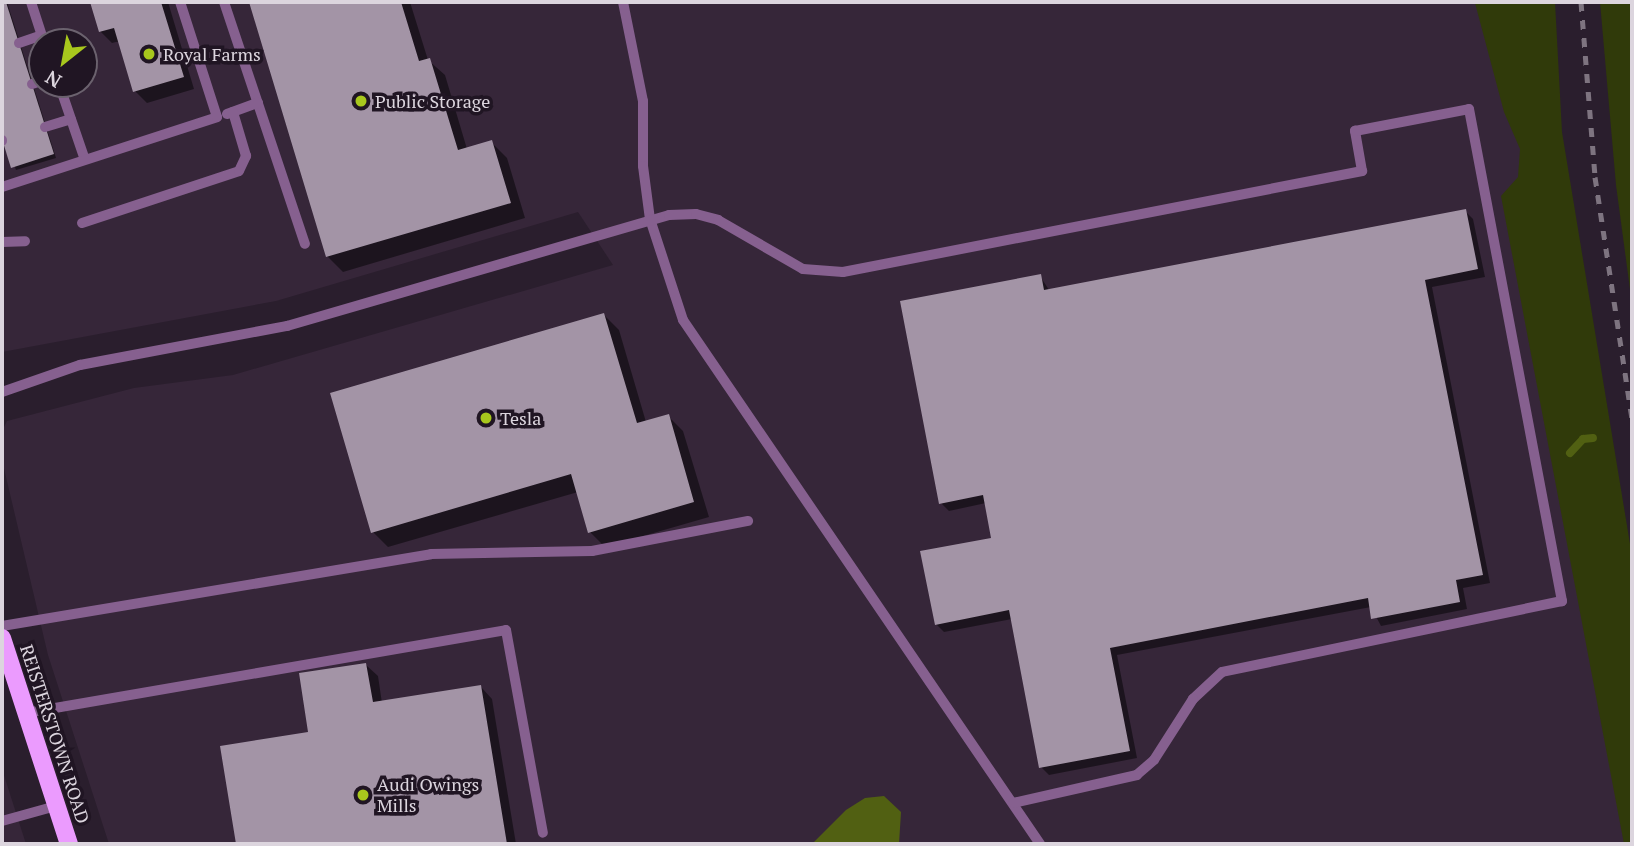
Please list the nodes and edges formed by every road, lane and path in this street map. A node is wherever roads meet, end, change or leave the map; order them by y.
1 (31, 2) edge
2 (180, 2) edge
3 (224, 2) edge
4 (623, 2) edge
5 (39, 28) edge
6 (28, 42) edge
7 (19, 43) dead end
8 (64, 98) edge
9 (258, 103) junction
10 (233, 112) junction
11 (217, 117) junction
12 (71, 119) junction
13 (45, 127) dead end
14 (83, 157) junction
15 (2, 187) edge
16 (650, 219) junction
17 (82, 223) dead end
18 (25, 240) dead end
19 (2, 242) edge
20 (306, 244) dead end
21 (2, 392) edge
22 (748, 520) dead end
23 (2, 626) edge
24 (2, 638) edge
25 (26, 713) junction
26 (1013, 803) junction
27 (56, 806) junction
28 (2, 821) edge
29 (543, 833) dead end
30 (69, 844) edge
31 (1040, 844) edge

1 - 5 lane
2 - 11 lane
3 - 9 lane
4 - 16 lane
6 - 7 lane
8 - 12 lane
9 - 10 lane
9 - 20 lane
10 - 11 lane
10 - 17 lane
11 - 14 lane
12 - 13 lane
12 - 14 lane
14 - 15 lane
16 - 21 lane
16 - 26 lane
16 - 26 lane
18 - 19 lane
22 - 23 lane
24 - 25 main road, REISTERSTOWN ROAD
25 - 27 main road, REISTERSTOWN ROAD
25 - 29 lane
26 - 31 lane
27 - 28 lane
27 - 30 main road, REISTERSTOWN ROAD

